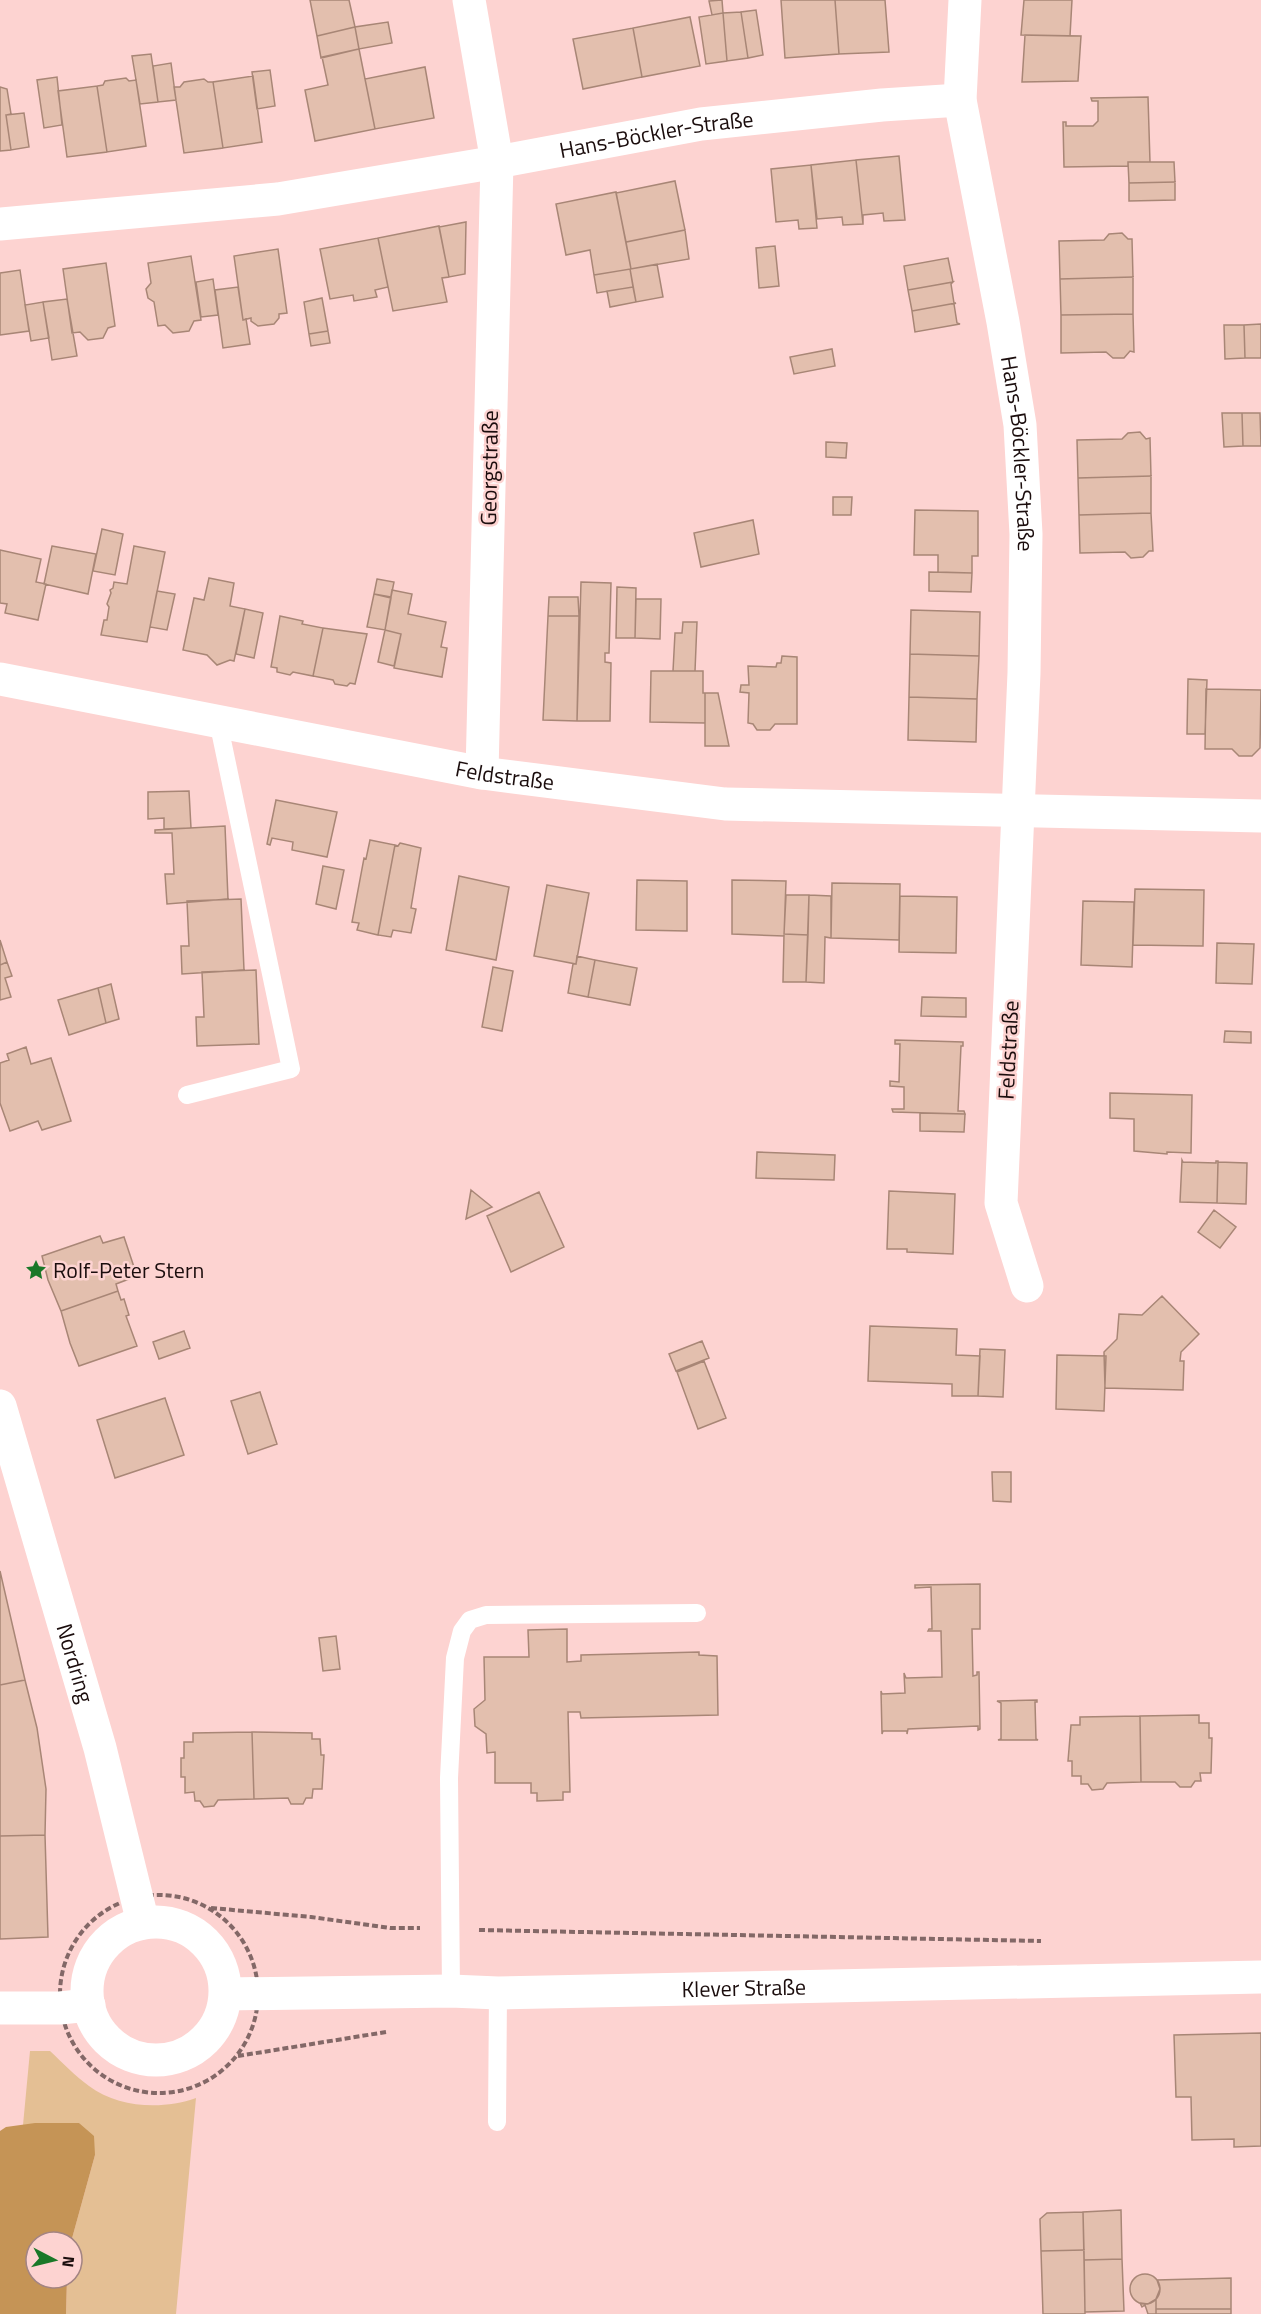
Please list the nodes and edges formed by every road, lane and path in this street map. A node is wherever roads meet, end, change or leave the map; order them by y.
1 (469, 0) edge
2 (964, 0) edge
3 (960, 100) junction
4 (497, 162) junction
5 (0, 224) edge
6 (0, 679) edge
7 (218, 721) junction
8 (482, 773) junction
9 (1019, 810) junction
10 (1261, 816) edge
11 (187, 1095) dead end
12 (1027, 1286) dead end
13 (0, 1406) edge
14 (697, 1613) dead end
15 (211, 1908) junction
16 (139, 1910) junction
17 (451, 1929) junction
18 (1050, 1941) dead end
19 (1261, 1977) edge
20 (451, 1991) junction
21 (241, 1993) junction
22 (498, 1993) junction
23 (74, 2007) junction
24 (0, 2008) edge
25 (497, 2122) dead end

1 - 4 street, Georgstraße
2 - 3 street, Hans-Böckler-Straße
3 - 4 street, Hans-Böckler-Straße
3 - 9 street, Hans-Böckler-Straße
4 - 5 street
4 - 8 street, Georgstraße
6 - 7 street, Feldstraße
7 - 8 street, Feldstraße
7 - 11 lane
8 - 9 street, Feldstraße
9 - 10 street, Feldstraße
9 - 12 street, Feldstraße
13 - 16 street, Nordring
14 - 17 lane
15 - 16 path
15 - 17 path
15 - 21 path
16 - 21 street
16 - 23 street
16 - 23 path
17 - 18 path
17 - 20 lane
19 - 22 street, Klever Straße
20 - 21 street, Klever Straße
20 - 22 street, Klever Straße
21 - 23 street
21 - 23 path
22 - 25 lane
23 - 24 street

